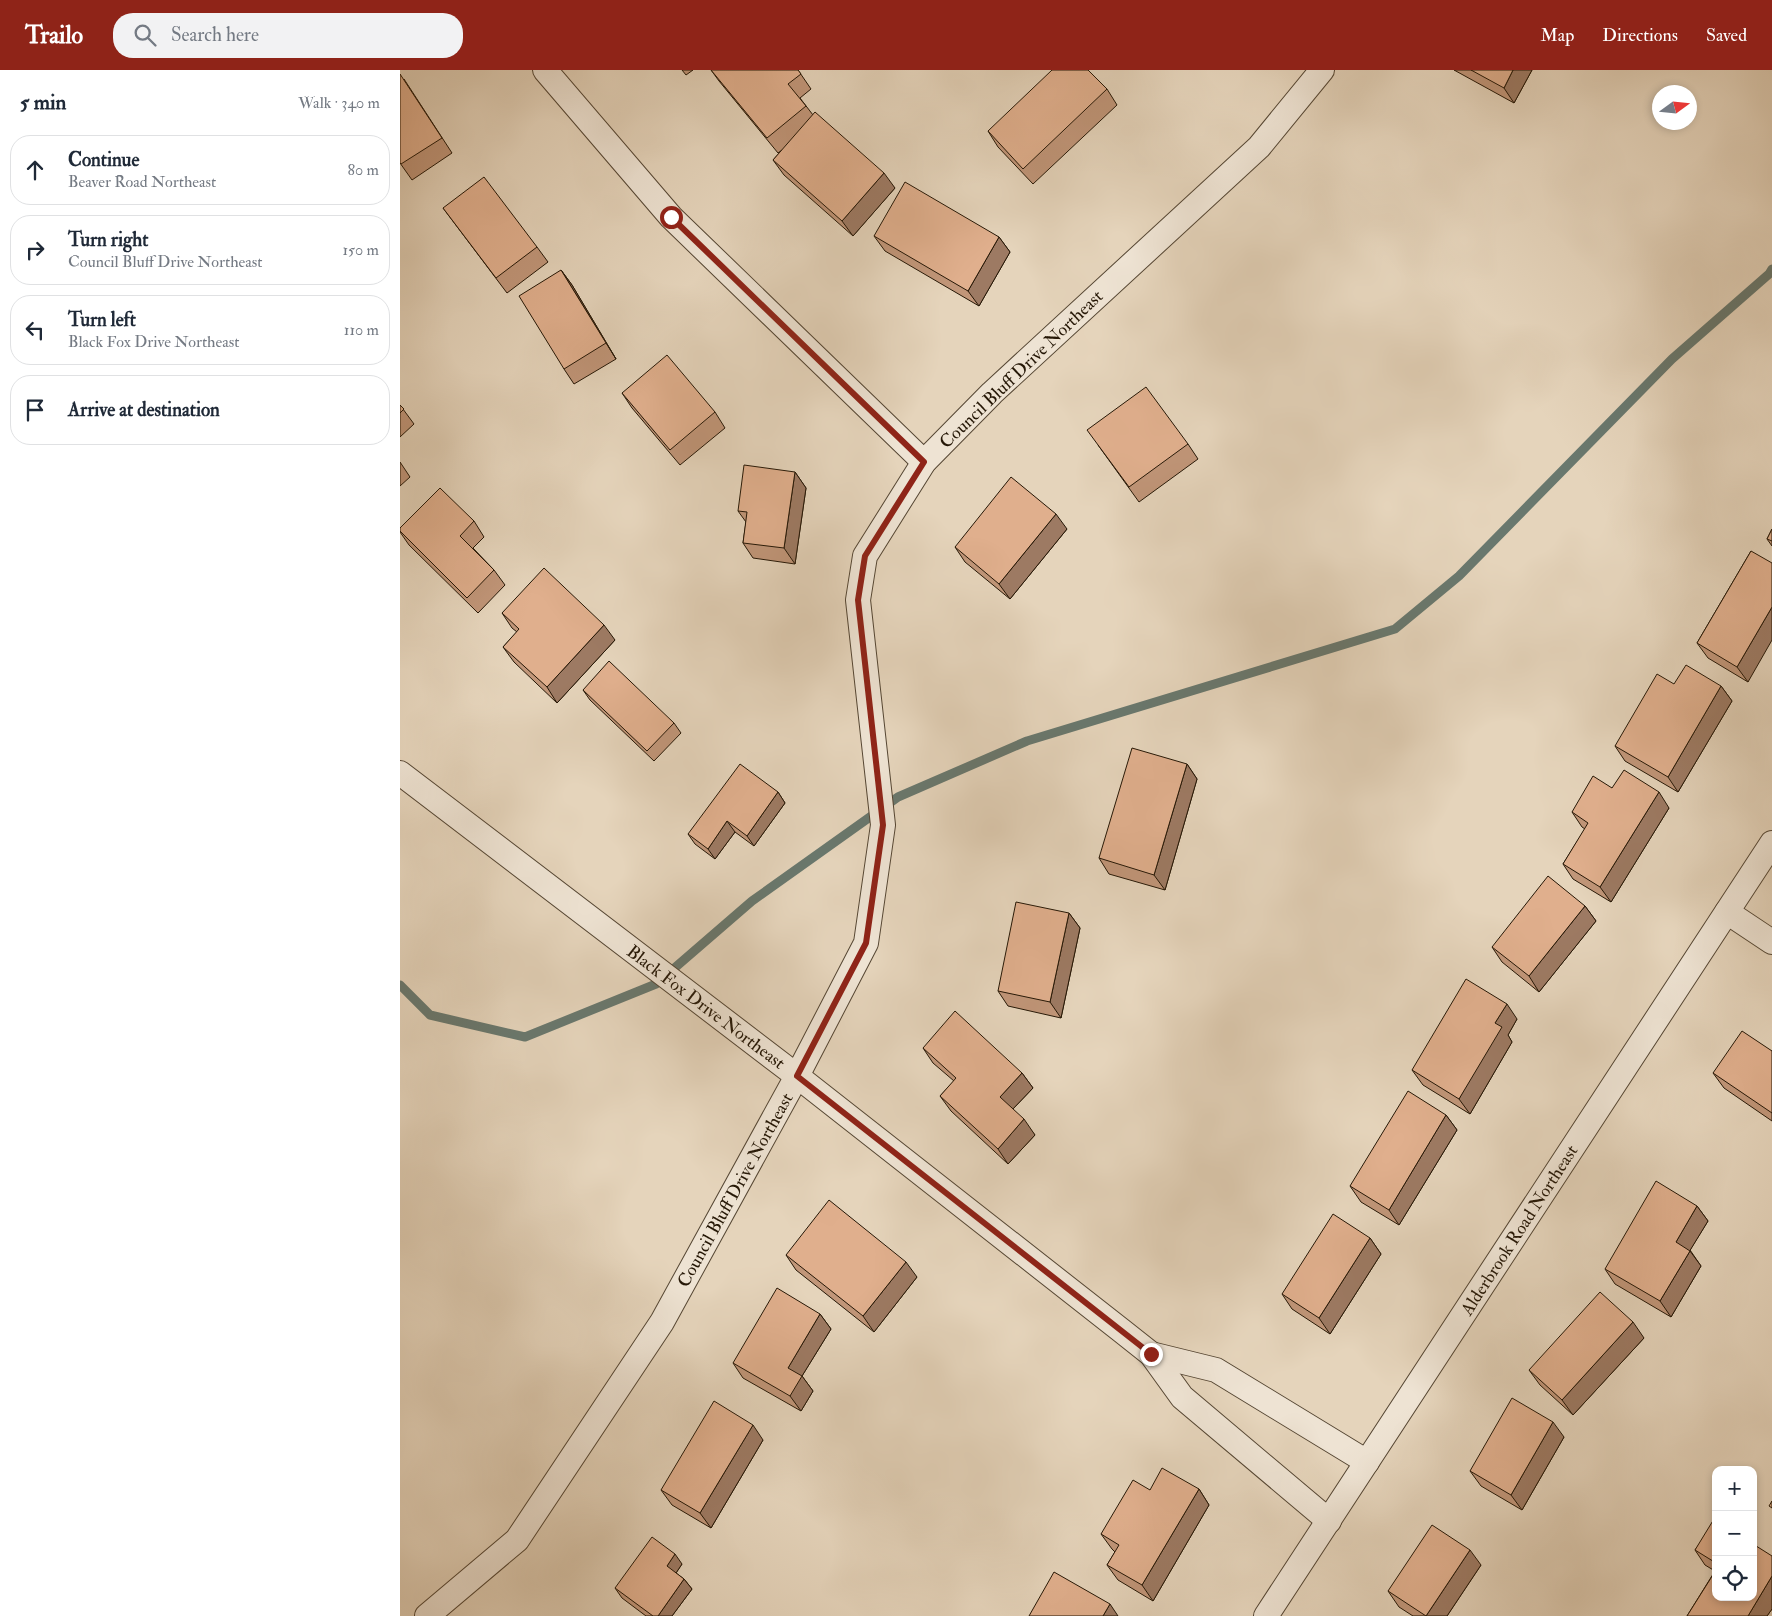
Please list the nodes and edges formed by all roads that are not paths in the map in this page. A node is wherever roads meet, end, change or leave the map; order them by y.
1 (544, 70) edge
2 (1322, 70) edge
3 (924, 462) junction
4 (400, 773) edge
5 (1772, 843) edge
6 (1727, 912) junction
7 (1772, 942) edge
8 (797, 1076) junction
9 (1151, 1354) junction
10 (1367, 1462) junction
11 (1329, 1521) junction
12 (427, 1616) edge
13 (1266, 1616) edge

1 - 3 street
2 - 3 street, Council Bluff Drive Northeast
3 - 8 street, Council Bluff Drive Northeast
4 - 8 street, Black Fox Drive Northeast
5 - 6 street, Alderbrook Road Northeast
6 - 7 street
6 - 10 street, Alderbrook Road Northeast
8 - 9 street, Black Fox Drive Northeast
8 - 12 street, Council Bluff Drive Northeast
9 - 10 street, Black Fox Drive Northeast
9 - 11 street, Black Fox Drive Northeast
10 - 11 street, Alderbrook Road Northeast
11 - 13 street, Alderbrook Road Northeast

